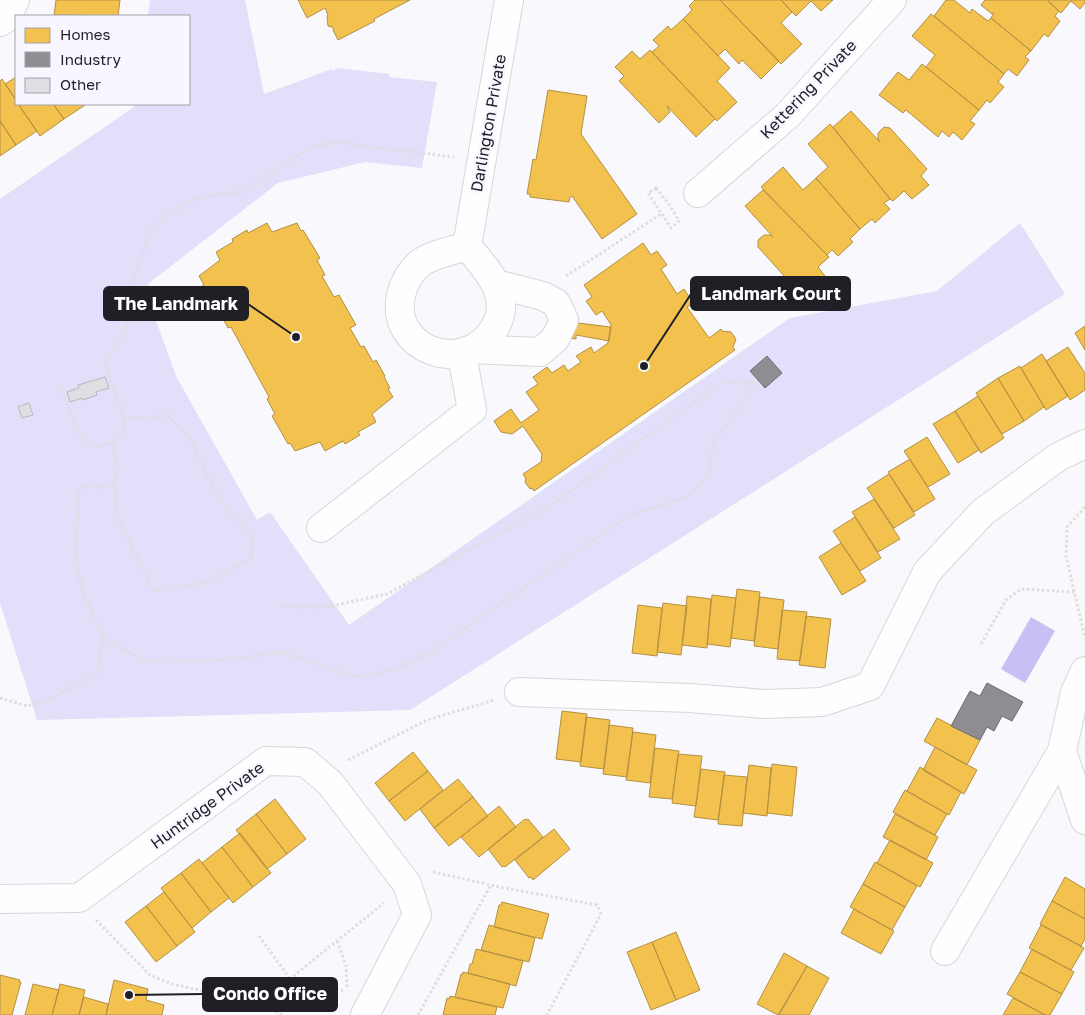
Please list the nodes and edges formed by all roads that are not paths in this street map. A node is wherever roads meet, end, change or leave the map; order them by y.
1 (15, 0) edge
2 (509, 0) edge
3 (892, 0) edge
4 (0, 22) edge
5 (698, 193) dead end
6 (467, 246) junction
7 (496, 284) junction
8 (467, 351) junction
9 (1085, 444) edge
10 (321, 528) dead end
11 (1085, 671) edge
12 (519, 692) road end
13 (1062, 751) junction
14 (1085, 820) edge
15 (0, 899) edge
16 (945, 950) dead end
17 (368, 1009) edge

1 - 4 street
2 - 6 street, Darlington Private
3 - 5 street, Kettering Private
6 - 7 street
6 - 8 street
7 - 8 street
7 - 8 street
8 - 10 street
9 - 12 street
11 - 13 street
13 - 14 street
13 - 16 street
15 - 17 street, Huntridge Private

